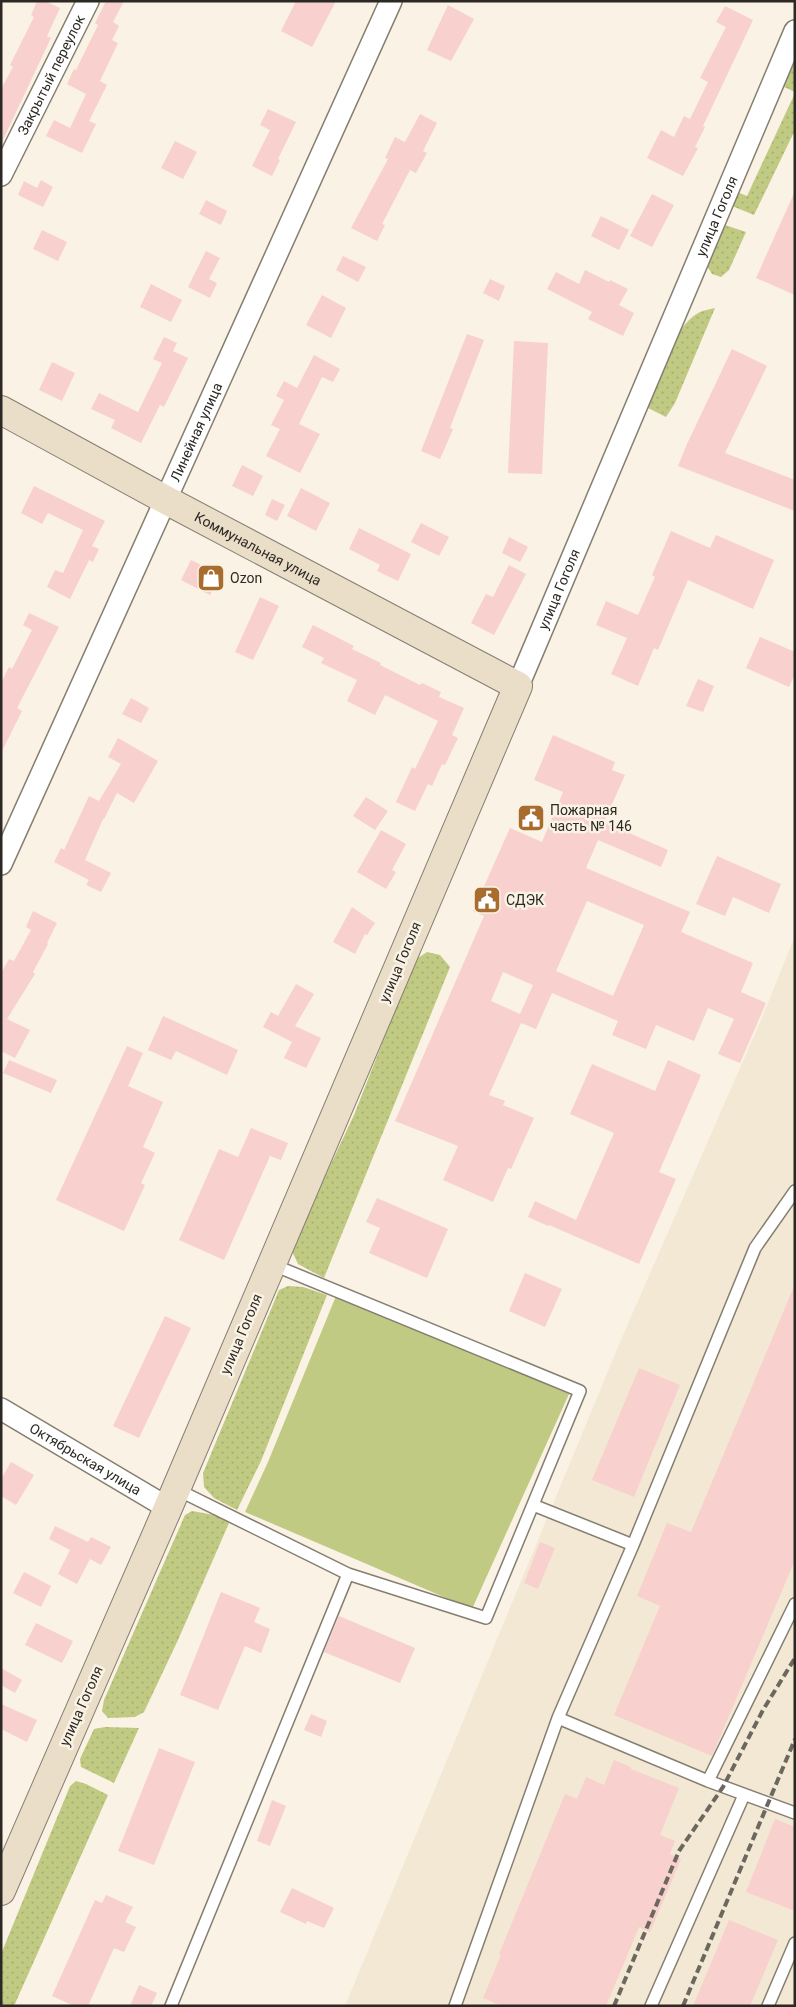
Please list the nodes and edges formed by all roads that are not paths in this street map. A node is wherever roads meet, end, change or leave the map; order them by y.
1 (88, 1) edge
2 (391, 1) edge
3 (795, 31) edge
4 (1, 176) edge
5 (1, 410) edge
6 (166, 500) junction
7 (518, 686) junction
8 (1, 864) edge
9 (794, 1194) edge
10 (271, 1264) junction
11 (1, 1409) edge
12 (172, 1498) junction
13 (533, 1505) junction
14 (633, 1545) junction
15 (348, 1574) junction
16 (795, 1604) edge
17 (558, 1718) junction
18 (708, 1781) junction
19 (744, 1795) junction
20 (795, 1813) edge
21 (1, 1890) edge
22 (795, 1943) edge
23 (172, 2006) edge
24 (456, 2006) edge
25 (651, 2006) edge
26 (768, 2006) edge

1 - 4 street, Закрытый переулок
2 - 6 street, Линейная улица
3 - 7 street, улица Гоголя
5 - 6 street, Коммунальная улица
6 - 7 street, Коммунальная улица
6 - 8 street, Линейная улица
7 - 10 street, улица Гоголя
9 - 14 lane
10 - 12 street, улица Гоголя
10 - 13 lane
11 - 12 street, Октябрьская улица
12 - 15 lane
12 - 21 street, улица Гоголя
13 - 14 lane
13 - 15 lane
14 - 17 lane
15 - 23 lane
16 - 18 lane
17 - 18 lane
17 - 24 lane
18 - 19 lane
19 - 20 lane
19 - 25 lane
22 - 26 lane

